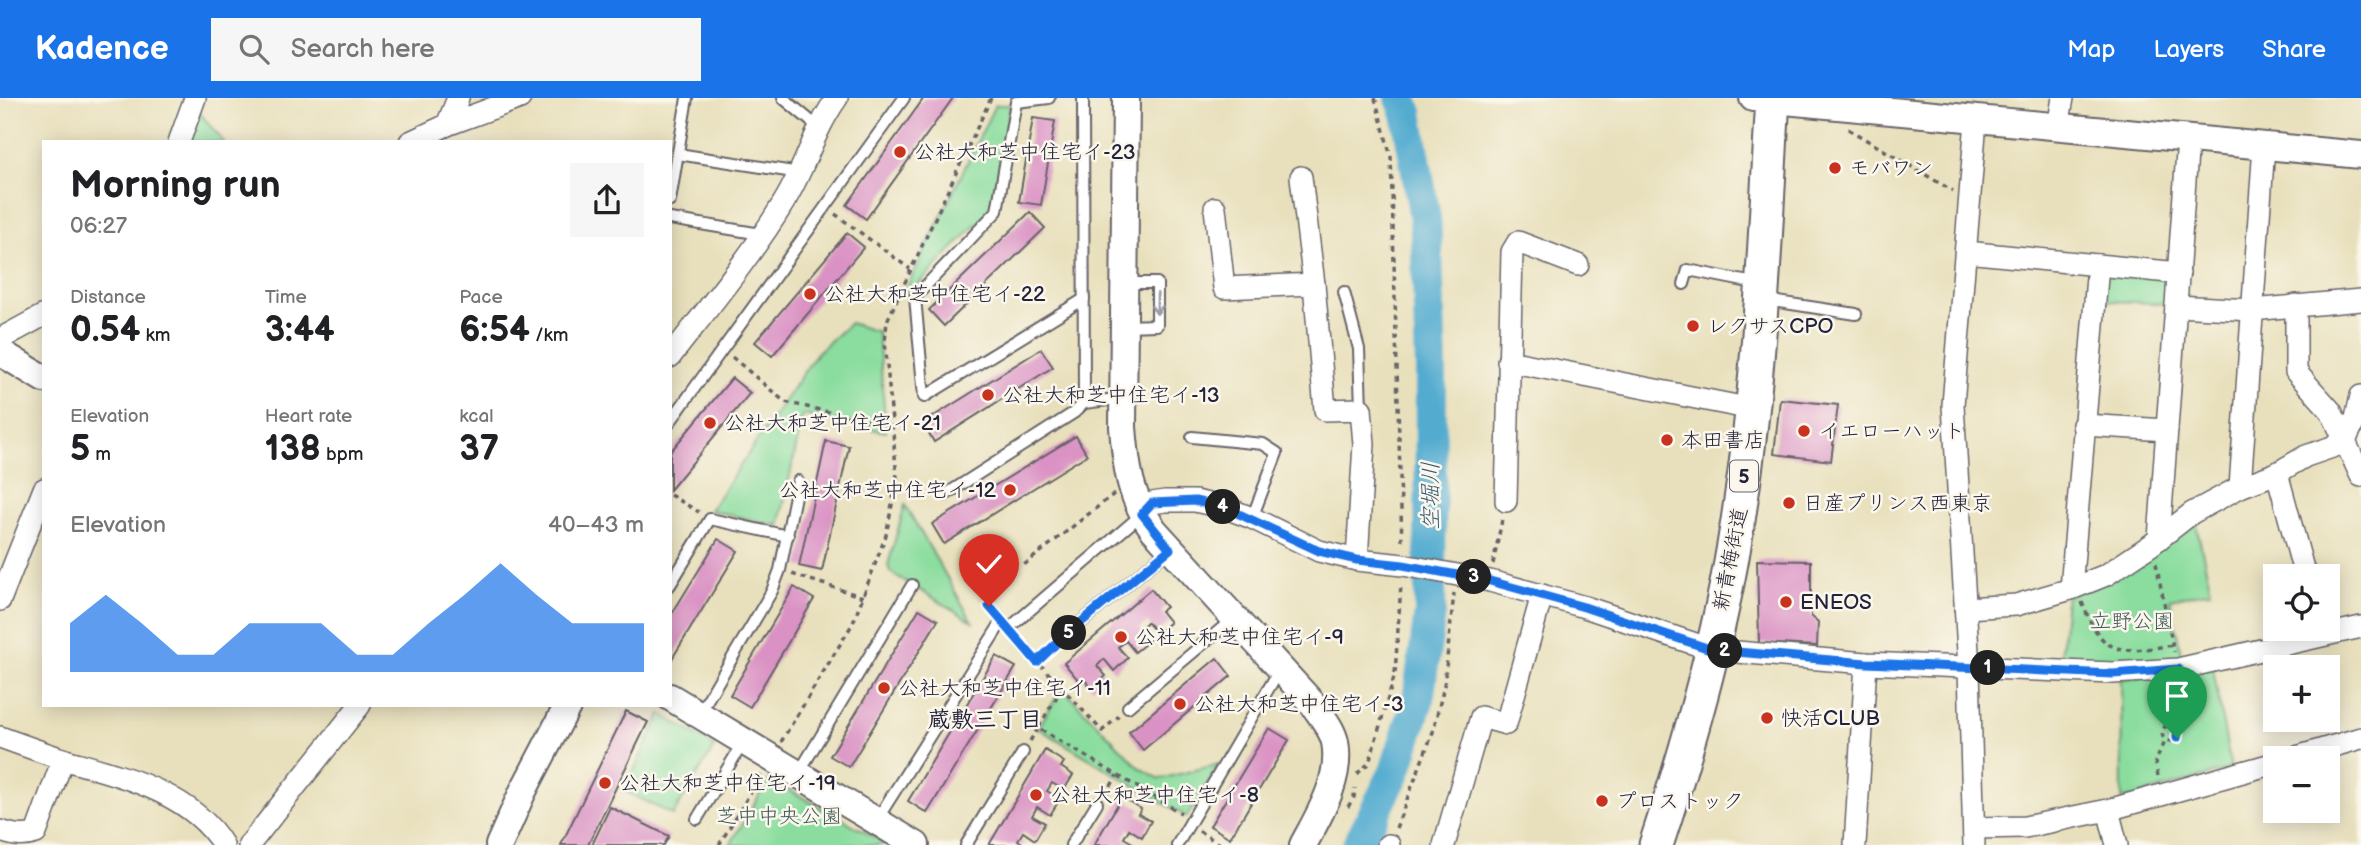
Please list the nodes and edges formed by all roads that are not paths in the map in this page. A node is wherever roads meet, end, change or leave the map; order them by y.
1 (195, 98) edge
2 (458, 98) edge
3 (520, 98) edge
4 (687, 98) edge
5 (783, 98) edge
6 (838, 98) edge
7 (904, 98) edge
8 (1049, 98) edge
9 (1083, 98) edge
10 (1126, 98) edge
11 (2063, 98) edge
12 (1766, 99) edge
13 (1976, 120) junction
14 (447, 125) junction
15 (818, 127) junction
16 (2058, 127) junction
17 (2188, 139) junction
18 (180, 140) edge
19 (414, 140) edge
20 (2264, 146) junction
21 (678, 154) junction
22 (2361, 155) edge
23 (800, 173) junction
24 (1301, 177) dead end
25 (672, 189) edge
26 (1214, 208) dead end
27 (672, 219) edge
28 (761, 234) junction
29 (1966, 252) junction
30 (1578, 265) dead end
31 (2098, 265) junction
32 (2179, 273) junction
33 (1314, 284) junction
34 (1684, 284) dead end
35 (1344, 292) dead end
36 (1762, 292) junction
37 (1084, 299) junction
38 (2361, 300) edge
39 (2296, 305) junction
40 (2176, 306) junction
41 (2252, 310) junction
42 (1856, 314) dead end
43 (42, 316) edge
44 (0, 339) edge
45 (0, 352) edge
46 (672, 354) edge
47 (1508, 361) junction
48 (42, 378) edge
49 (2361, 396) edge
50 (1124, 398) junction
51 (1084, 403) junction
52 (1752, 409) junction
53 (1361, 410) junction
54 (672, 419) edge
55 (2084, 425) junction
56 (2167, 430) junction
57 (1192, 438) dead end
58 (2344, 443) junction
59 (2277, 473) junction
60 (2361, 476) edge
61 (798, 481) dead end
62 (2240, 487) junction
63 (42, 494) edge
64 (945, 495) dead end
65 (1506, 501) road end
66 (1142, 514) junction
67 (1252, 518) junction
68 (788, 536) junction
69 (2155, 542) junction
70 (1170, 549) junction
71 (1357, 560) junction
72 (2302, 564) edge
73 (672, 582) edge
74 (912, 585) dead end
75 (2073, 588) junction
76 (1542, 595) junction
77 (0, 600) edge
78 (1965, 608) junction
79 (1234, 618) junction
80 (1001, 623) road end
81 (1015, 623) dead end
82 (2361, 627) edge
83 (2340, 630) edge
84 (1062, 638) road end
85 (2285, 641) edge
86 (1713, 650) junction
87 (1866, 663) junction
88 (1281, 668) junction
89 (1969, 668) junction
90 (672, 698) edge
91 (357, 707) edge
92 (567, 707) edge
93 (1128, 707) road end
94 (699, 714) junction
95 (0, 737) edge
96 (2361, 738) edge
97 (744, 741) junction
98 (2334, 746) edge
99 (1023, 752) dead end
100 (63, 759) junction
101 (2263, 766) edge
102 (798, 774) junction
103 (1097, 803) road end
104 (2108, 810) junction
105 (697, 819) dead end
106 (876, 821) junction
107 (0, 831) edge
108 (1974, 837) edge
109 (223, 845) edge
110 (249, 845) edge
111 (499, 845) edge
112 (916, 845) edge
113 (966, 845) edge
114 (1071, 845) edge
115 (1177, 845) edge
116 (1303, 845) edge
117 (1444, 845) edge
118 (1656, 845) edge
119 (1855, 845) edge
120 (2117, 845) edge

1 - 18 street
2 - 14 street
3 - 14 street
4 - 21 lane
5 - 15 lane
6 - 15 street
7 - 54 lane
8 - 37 lane
9 - 37 lane
10 - 50 street
11 - 16 street
12 - 13 street
12 - 36 main road, 新青梅街道 / 5
13 - 16 street
13 - 29 street
14 - 19 street
15 - 23 street
16 - 17 street
17 - 20 street
17 - 32 street
20 - 22 street
20 - 41 street
21 - 23 lane
21 - 25 lane
23 - 28 street
24 - 33 street
26 - 33 street
27 - 28 lane
28 - 46 street
29 - 31 street
29 - 78 street
30 - 47 street
31 - 32 street
31 - 55 street
32 - 40 street
33 - 53 street
34 - 36 lane
35 - 53 lane
36 - 42 lane
36 - 52 main road, 新青梅街道 / 5
37 - 51 lane
38 - 39 street
39 - 41 street
39 - 58 street
40 - 41 street
40 - 56 street
41 - 62 street
43 - 44 street
45 - 48 street
47 - 52 street
47 - 65 street
49 - 58 street
50 - 51 lane
50 - 66 street
51 - 64 lane
52 - 86 main road, 新青梅街道 / 5
53 - 71 street
55 - 56 street
55 - 75 street
56 - 69 street
57 - 67 lane
58 - 59 street
58 - 60 street
59 - 62 street
59 - 72 street
61 - 68 lane
62 - 69 street
63 - 77 street
66 - 67 street
66 - 70 street
66 - 81 lane
67 - 71 street
68 - 73 lane
68 - 94 lane
69 - 75 street
70 - 79 street
70 - 84 lane
71 - 76 street
74 - 102 lane
75 - 78 street
76 - 86 street
76 - 117 street
78 - 89 street
79 - 88 street
79 - 93 lane
80 - 106 lane
82 - 83 street
85 - 89 street
86 - 87 street
86 - 118 main road, 新青梅街道 / 5
87 - 89 street
87 - 119 street
88 - 115 lane
88 - 116 street
89 - 108 street
90 - 94 street
91 - 110 street
92 - 111 street
94 - 97 street
95 - 100 street
96 - 98 street
97 - 102 street
97 - 105 lane
99 - 113 lane
100 - 107 street
100 - 109 street
101 - 104 street
102 - 106 street
103 - 114 lane
104 - 108 street
104 - 120 street
106 - 112 street

